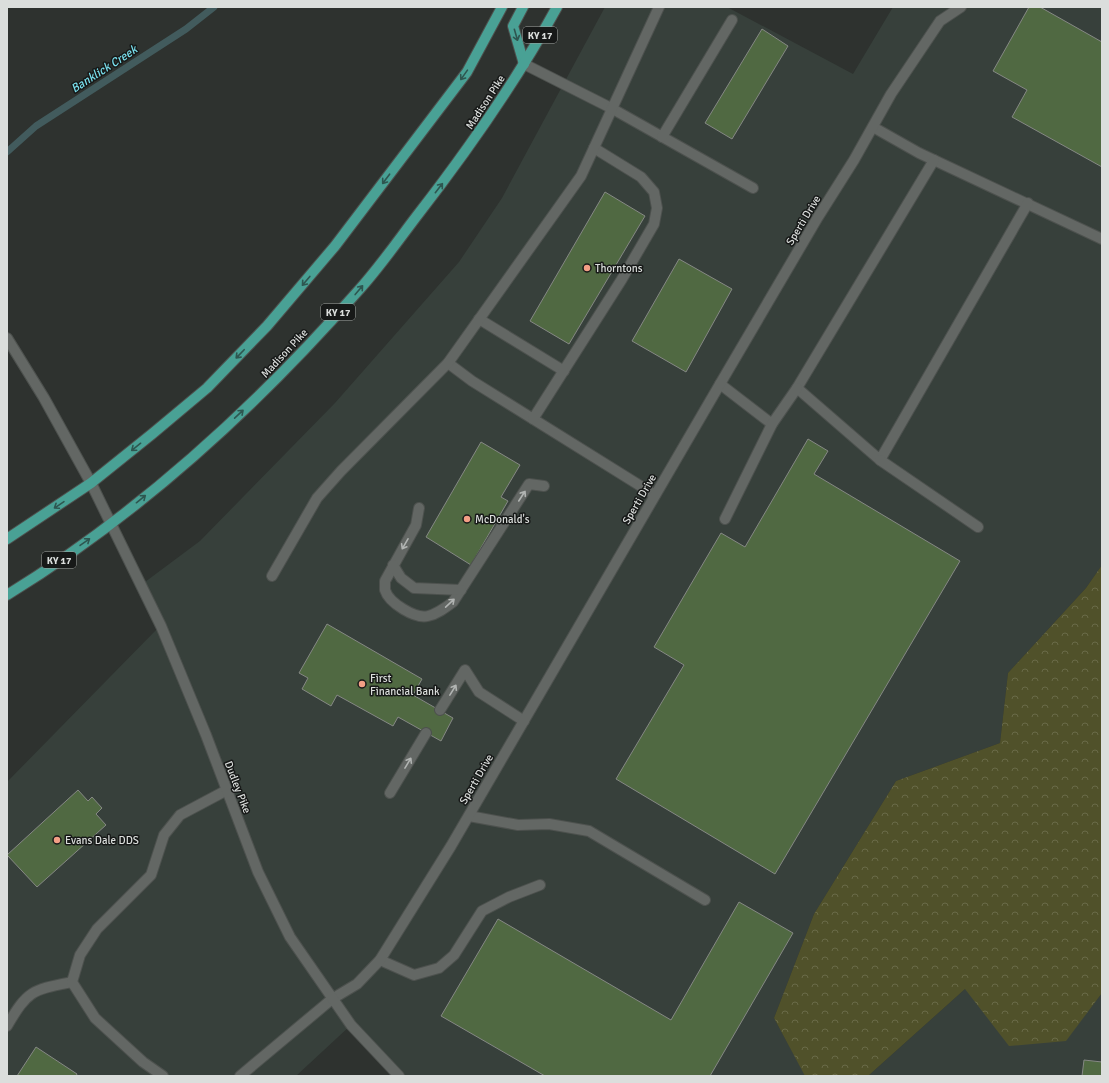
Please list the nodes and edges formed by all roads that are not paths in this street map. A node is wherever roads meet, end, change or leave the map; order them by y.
1 (502, 7) edge
2 (523, 7) edge
3 (557, 7) edge
4 (659, 7) edge
5 (961, 7) edge
6 (732, 20) dead end
7 (524, 64) junction
8 (611, 108) junction
9 (873, 127) junction
10 (662, 137) junction
11 (594, 148) junction
12 (934, 160) junction
13 (753, 188) dead end
14 (1028, 203) junction
15 (1102, 239) edge
16 (479, 319) junction
17 (7, 338) edge
18 (448, 363) junction
19 (564, 371) junction
20 (720, 384) junction
21 (797, 388) junction
22 (533, 419) junction
23 (772, 424) junction
24 (880, 460) junction
25 (91, 484) junction
26 (544, 486) dead end
27 (655, 495) junction
28 (419, 508) dead end
29 (725, 519) dead end
30 (111, 524) junction
31 (978, 527) dead end
32 (7, 539) edge
33 (392, 565) junction
34 (272, 576) dead end
35 (461, 590) junction
36 (7, 595) edge
37 (440, 710) dead end
38 (524, 721) junction
39 (426, 733) dead end
40 (227, 790) junction
41 (390, 793) dead end
42 (469, 816) junction
43 (540, 885) dead end
44 (705, 900) dead end
45 (380, 960) junction
46 (72, 982) junction
47 (332, 999) junction
48 (7, 1026) edge
49 (156, 1074) edge
50 (240, 1076) edge
51 (399, 1076) edge

1 -> 25 main road
2 -> 7 main road
3 - 7 main road, Madison Pike / KY 17
4 - 8 street
5 - 9 street, Sperti Drive
6 - 10 street
7 - 8 street
30 -> 7 main road, Madison Pike / KY 17
8 - 10 street
8 - 11 street
9 - 12 street
9 - 20 street, Sperti Drive
10 - 13 street
11 - 16 street
11 - 19 street
12 - 14 street
12 - 21 street
14 - 15 street
14 - 24 street
16 - 18 street
16 - 19 street
17 - 25 street, Dudley Pike
18 - 22 street
18 - 34 street
19 - 22 street
20 - 23 street
20 - 27 street, Sperti Drive
21 - 23 street
21 - 24 street
22 - 27 street
23 - 29 street
24 - 31 street
25 - 30 street, Dudley Pike
25 -> 32 main road
35 -> 26 street
27 - 38 street, Sperti Drive
28 -> 33 street
36 -> 30 main road, Madison Pike / KY 17
30 - 40 street, Dudley Pike
33 - 35 street
33 -> 35 street
37 -> 38 street
38 - 42 street, Sperti Drive
41 -> 39 street
40 - 46 street
40 - 47 street, Dudley Pike
42 - 44 street
42 - 45 street, Sperti Drive
43 - 45 street
45 - 47 street, Sperti Drive
46 - 48 street
46 - 49 street
47 - 50 street, Sperti Drive
47 - 51 street, Dudley Pike

